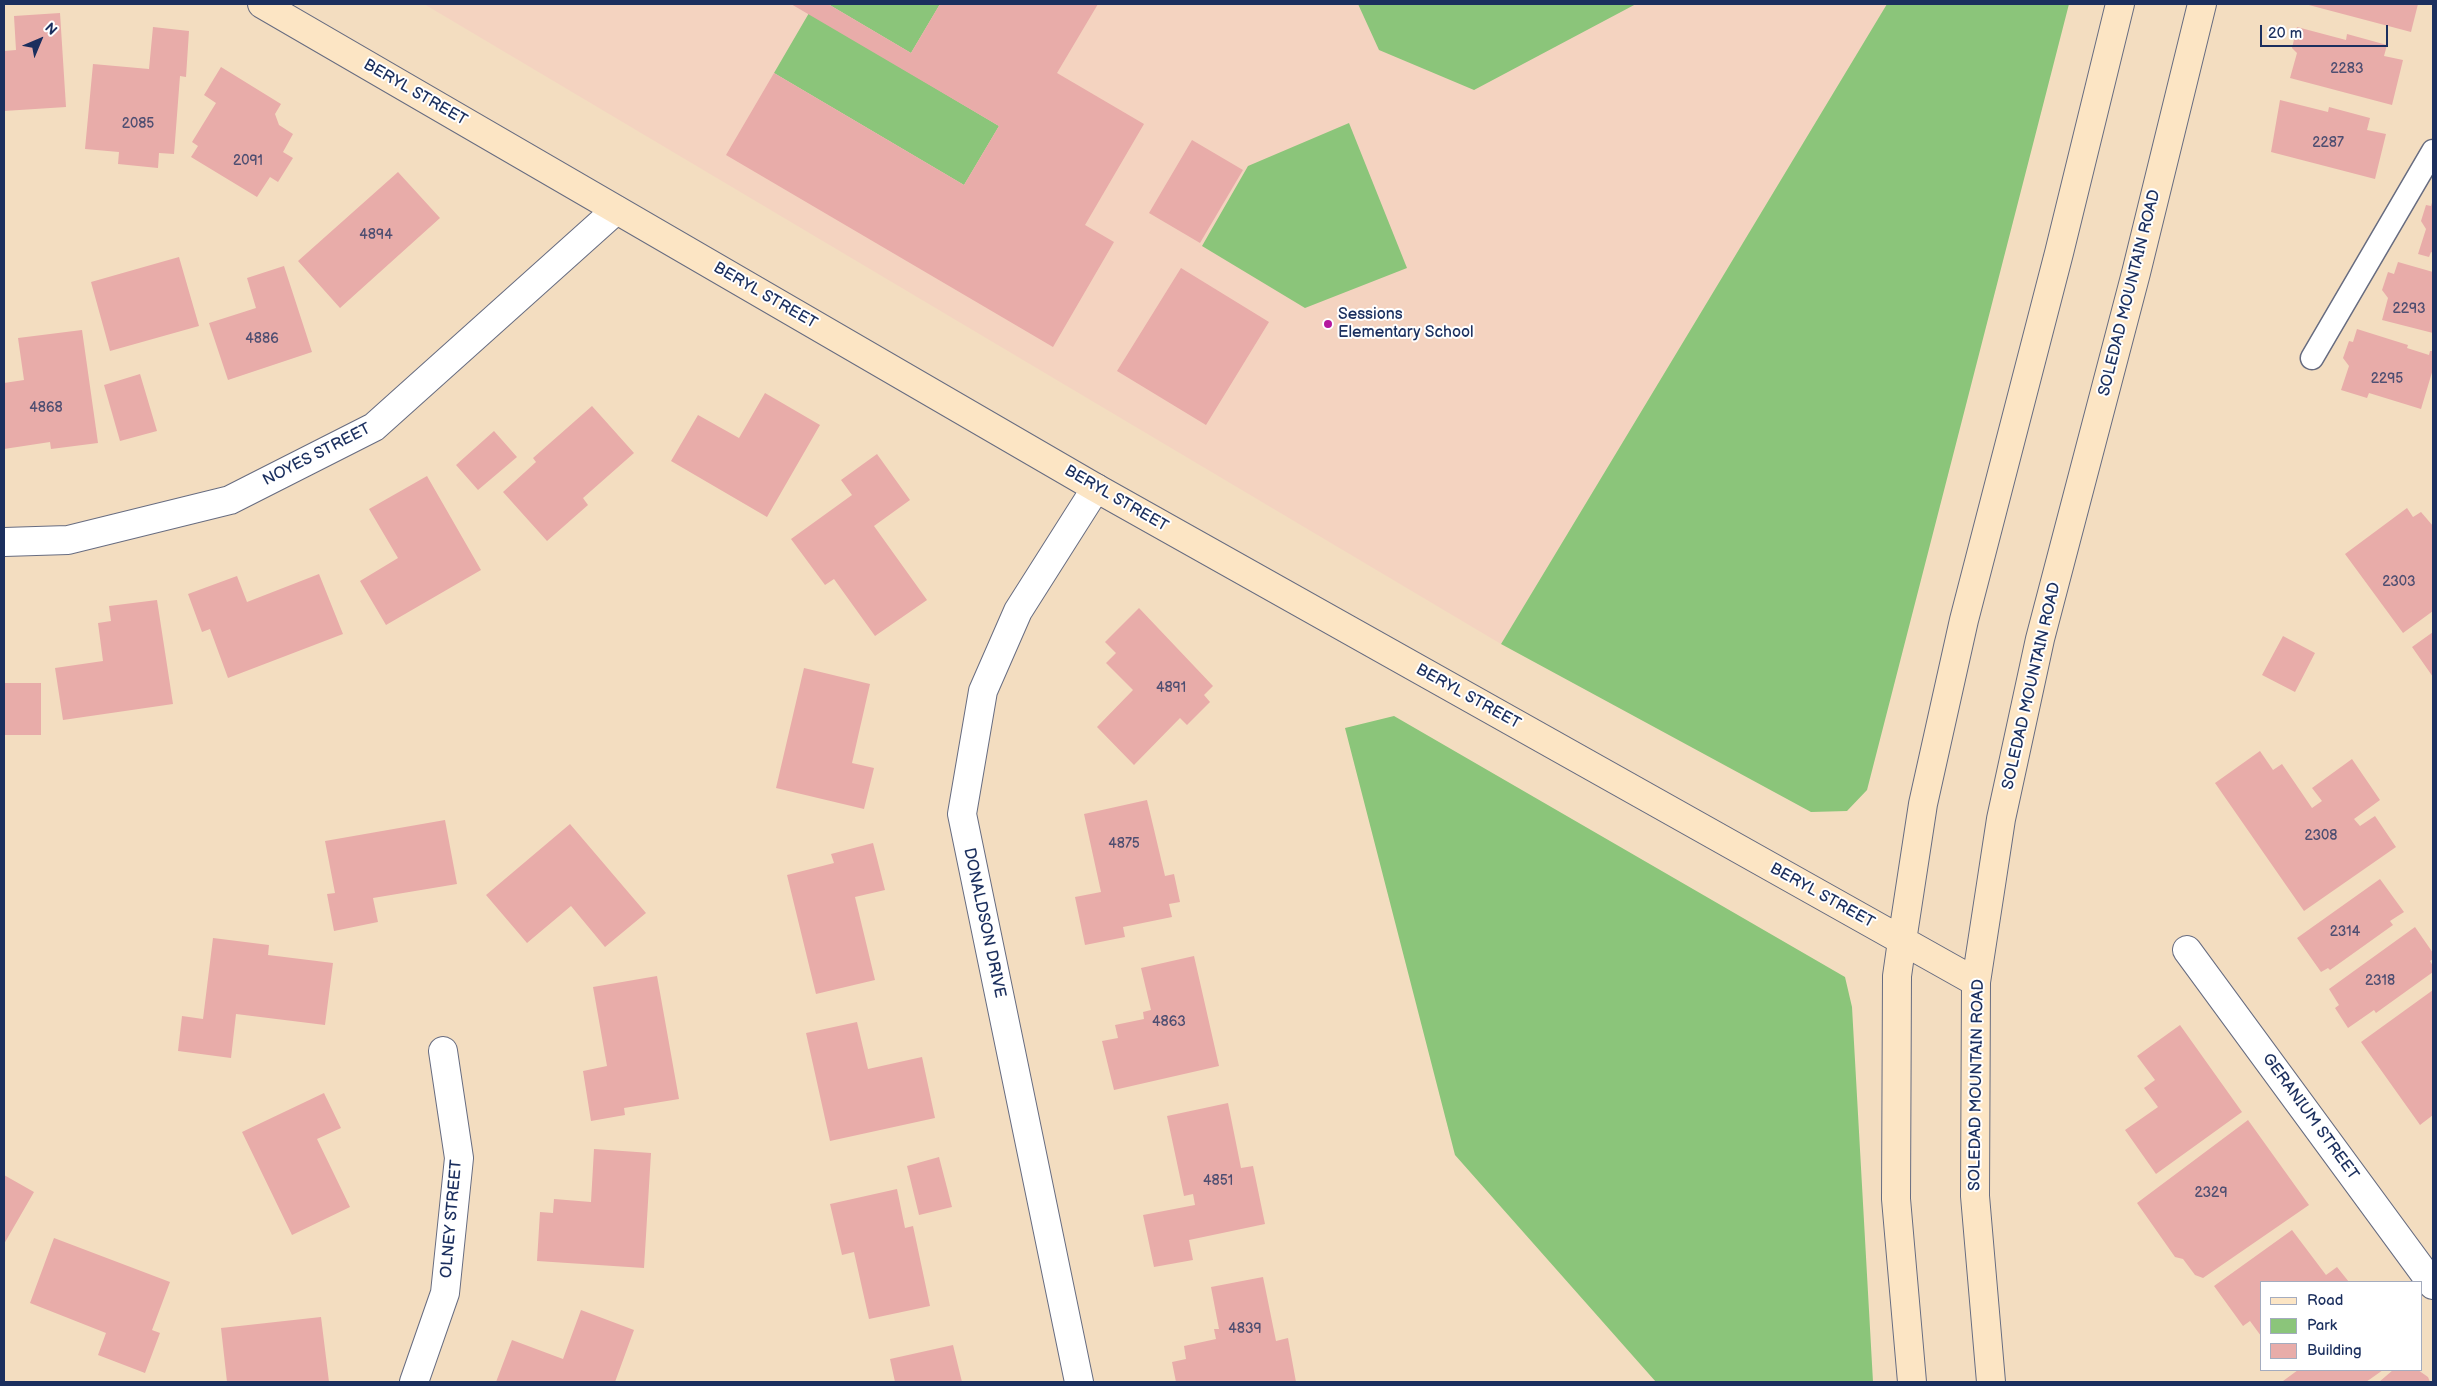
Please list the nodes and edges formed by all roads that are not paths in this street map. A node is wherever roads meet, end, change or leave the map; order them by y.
1 (262, 4) edge
2 (2120, 4) edge
3 (2202, 4) edge
4 (2433, 151) edge
5 (616, 210) junction
6 (2312, 358) dead end
7 (1096, 488) junction
8 (4, 542) edge
9 (1902, 941) junction
10 (2187, 950) dead end
11 (1976, 982) junction
12 (443, 1052) dead end
13 (2433, 1284) edge
14 (414, 1382) edge
15 (1079, 1382) edge
16 (1912, 1382) edge
17 (1992, 1382) edge

1 - 5 main road, BERYL STREET
2 - 9 main road
3 - 11 main road, SOLEDAD MOUNTAIN ROAD
4 - 6 lane
5 - 7 main road, BERYL STREET
5 - 8 street, NOYES STREET
7 - 9 main road, BERYL STREET
7 - 15 street, DONALDSON DRIVE
9 - 11 main road, BERYL STREET
9 - 16 main road
10 - 13 street, GERANIUM STREET
11 - 17 main road, SOLEDAD MOUNTAIN ROAD
12 - 14 street, OLNEY STREET

